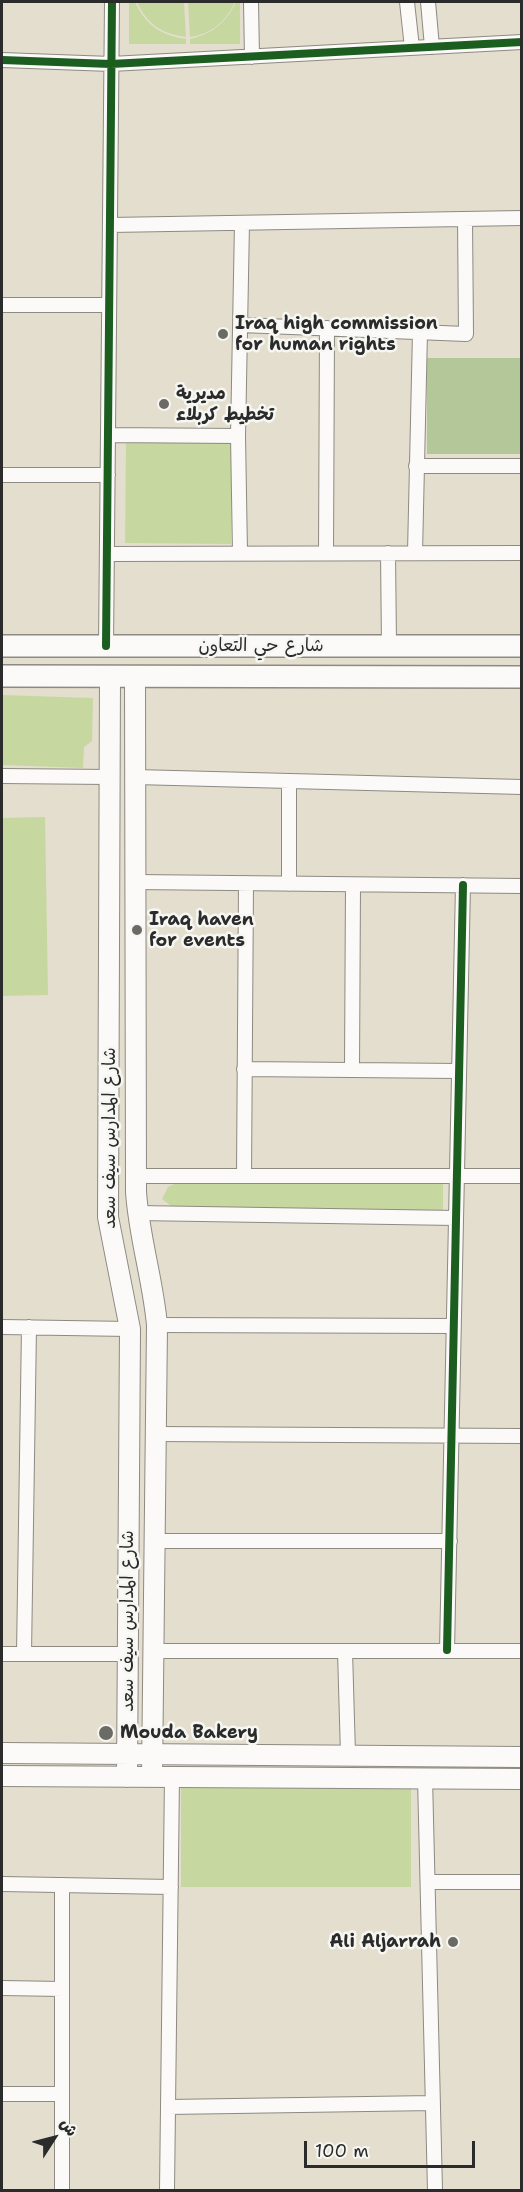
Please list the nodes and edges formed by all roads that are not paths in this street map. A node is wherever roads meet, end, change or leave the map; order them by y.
1 (112, 2) edge
2 (251, 2) edge
3 (407, 2) edge
4 (428, 2) edge
5 (522, 42) edge
6 (432, 47) junction
7 (412, 48) junction
8 (252, 57) junction
9 (2, 60) edge
10 (111, 64) junction
11 (522, 218) edge
12 (465, 219) junction
13 (242, 223) junction
14 (110, 225) junction
15 (2, 305) edge
16 (109, 305) junction
17 (242, 325) junction
18 (327, 328) junction
19 (420, 332) junction
20 (108, 435) junction
21 (238, 436) junction
22 (416, 466) junction
23 (522, 466) edge
24 (108, 474) junction
25 (2, 476) edge
26 (240, 553) junction
27 (326, 553) junction
28 (388, 553) junction
29 (415, 553) junction
30 (522, 553) edge
31 (107, 554) junction
32 (10, 646) edge
33 (106, 646) junction
34 (389, 646) junction
35 (522, 646) edge
36 (56, 647) junction
37 (11, 676) edge
38 (52, 676) junction
39 (110, 676) junction
40 (135, 676) junction
41 (522, 677) edge
42 (2, 776) edge
43 (110, 777) junction
44 (135, 777) junction
45 (289, 781) junction
46 (522, 787) edge
47 (135, 882) junction
48 (246, 883) junction
49 (289, 884) junction
50 (353, 885) junction
51 (463, 885) junction
52 (522, 886) edge
53 (110, 930) junction
54 (135, 932) junction
55 (110, 961) junction
56 (135, 961) junction
57 (244, 1069) junction
58 (352, 1069) junction
59 (459, 1071) junction
60 (136, 1176) junction
61 (244, 1176) junction
62 (457, 1176) junction
63 (522, 1176) edge
64 (137, 1213) junction
65 (456, 1218) junction
66 (157, 1325) junction
67 (454, 1326) junction
68 (2, 1327) edge
69 (29, 1327) junction
70 (130, 1329) junction
71 (156, 1434) junction
72 (452, 1436) junction
73 (522, 1436) edge
74 (155, 1541) junction
75 (450, 1541) junction
76 (129, 1596) junction
77 (154, 1598) junction
78 (128, 1621) junction
79 (154, 1624) junction
80 (447, 1650) junction
81 (154, 1651) junction
82 (345, 1651) junction
83 (522, 1651) edge
84 (2, 1654) edge
85 (24, 1654) junction
86 (128, 1654) junction
87 (2, 1753) edge
88 (128, 1754) junction
89 (153, 1754) junction
90 (348, 1755) junction
91 (522, 1757) edge
92 (2, 1776) edge
93 (127, 1777) junction
94 (152, 1777) junction
95 (172, 1777) junction
96 (425, 1779) junction
97 (522, 1779) edge
98 (428, 1882) junction
99 (522, 1882) edge
100 (2, 1884) edge
101 (62, 1885) junction
102 (171, 1887) junction
103 (2, 1988) edge
104 (62, 1989) junction
105 (2, 2094) edge
106 (62, 2094) junction
107 (433, 2103) junction
108 (168, 2107) junction
109 (62, 2190) edge
110 (167, 2190) edge
111 (435, 2190) edge

1 - 10 street
2 - 8 street
3 - 7 street
4 - 6 street
5 - 6 street
6 - 7 street
7 - 8 street
8 - 10 street
9 - 10 street
10 - 14 street
11 - 12 street
12 - 13 street
12 - 19 street
13 - 14 street
13 - 17 street
14 - 16 street
15 - 16 street
16 - 20 street
17 - 18 street
17 - 21 street
18 - 19 street
18 - 27 street
19 - 22 street
20 - 21 street
20 - 24 street
21 - 26 street
22 - 23 street
22 - 29 street
24 - 25 street
24 - 31 street
26 - 27 street
26 - 31 street
27 - 28 street
28 - 29 street
28 - 34 street
29 - 30 street
31 - 33 street
32 - 36 main road, شارع حي التعاون
32 - 37 main road
33 - 34 main road, شارع حي التعاون
33 - 36 main road, شارع حي التعاون
34 - 35 main road, شارع حي التعاون
36 - 38 main road
37 - 38 main road, شارع حي التعاون
38 - 39 main road, شارع حي التعاون
39 - 40 main road, شارع حي التعاون
39 - 43 main road, شارع المدارس سيف سعد
40 - 41 main road, شارع حي التعاون
40 - 44 main road, شارع المدارس سيف سعد
42 - 43 street
43 - 53 main road, شارع المدارس سيف سعد
44 - 45 street
44 - 47 main road, شارع المدارس سيف سعد
45 - 46 street
45 - 49 street
47 - 48 street
47 - 54 main road, شارع المدارس سيف سعد
48 - 49 street
48 - 57 street
49 - 50 street
50 - 51 street
50 - 58 street
51 - 52 street
51 - 59 street
53 - 54 main road
53 - 55 main road, شارع المدارس سيف سعد
54 - 56 main road, شارع المدارس سيف سعد
55 - 56 main road
55 - 70 main road, شارع المدارس سيف سعد
56 - 60 main road, شارع المدارس سيف سعد
57 - 58 street
57 - 61 street
58 - 59 street
59 - 62 street
60 - 61 street
60 - 64 main road, شارع المدارس سيف سعد
61 - 62 street
62 - 63 street
62 - 65 street
64 - 65 street
64 - 66 main road, شارع المدارس سيف سعد
65 - 67 street
66 - 67 street
66 - 71 main road, شارع المدارس سيف سعد
67 - 72 street
68 - 69 street
69 - 70 street
69 - 85 street
70 - 76 main road, شارع المدارس سيف سعد
71 - 72 street
71 - 74 main road, شارع المدارس سيف سعد
72 - 73 street
72 - 75 street
74 - 75 street
74 - 77 main road, شارع المدارس سيف سعد
75 - 80 street
76 - 77 main road
76 - 78 main road, شارع المدارس سيف سعد
77 - 79 main road, شارع المدارس سيف سعد
78 - 79 main road
78 - 86 main road, شارع المدارس سيف سعد
79 - 81 main road, شارع المدارس سيف سعد
80 - 82 street
80 - 83 street
81 - 82 street
81 - 89 main road, شارع المدارس سيف سعد
82 - 90 street
84 - 85 street
85 - 86 street
86 - 88 main road, شارع المدارس سيف سعد
87 - 88 main road
88 - 89 main road
88 - 93 main road, شارع المدارس سيف سعد
89 - 90 main road
89 - 94 main road, شارع المدارس سيف سعد
90 - 91 main road
92 - 93 main road
93 - 94 main road
94 - 95 main road
95 - 96 main road
95 - 102 street
96 - 97 main road
96 - 98 street
98 - 99 street
98 - 107 street
100 - 101 street
101 - 102 street
101 - 104 street
102 - 108 street
103 - 104 street
104 - 106 street
105 - 106 street
106 - 109 street
107 - 108 street
107 - 111 street
108 - 110 street

